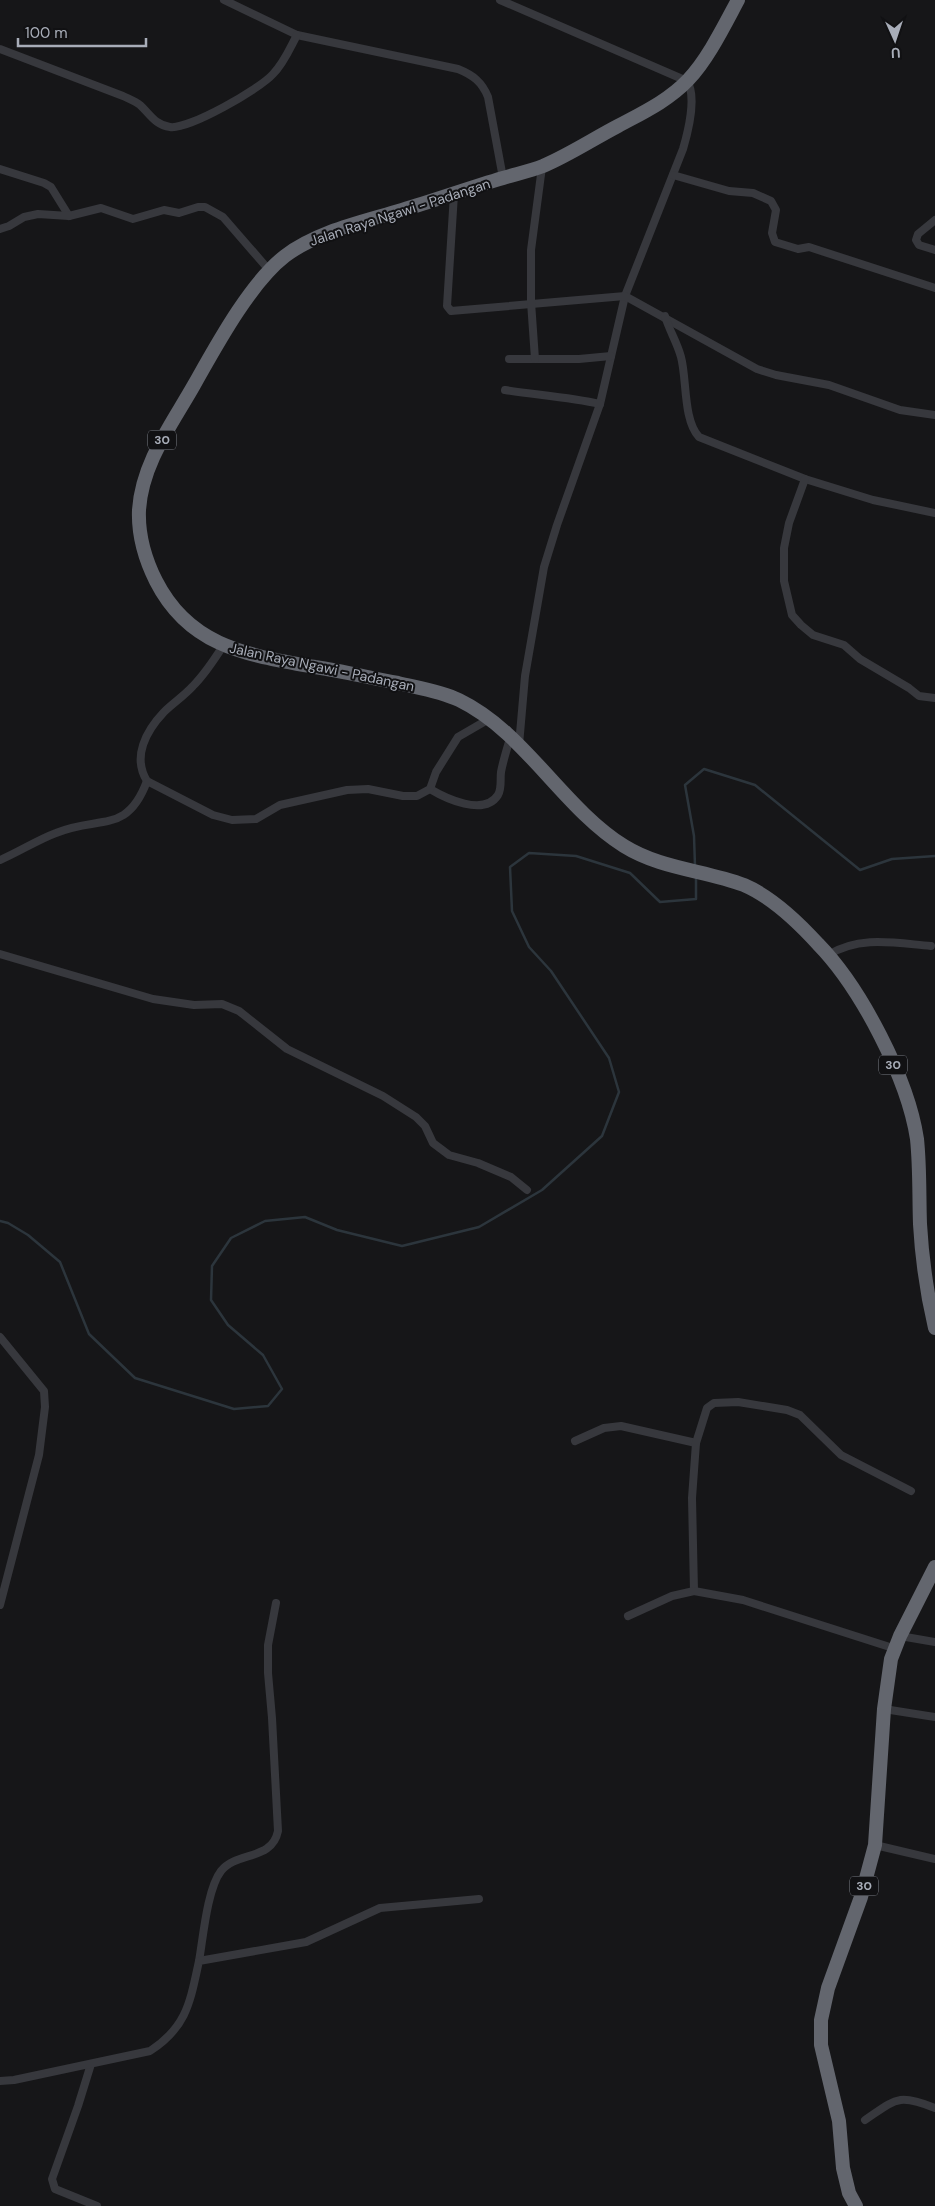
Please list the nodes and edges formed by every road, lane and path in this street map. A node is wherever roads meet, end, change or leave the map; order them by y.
1 (224, 0) edge
2 (500, 0) edge
3 (738, 0) edge
4 (297, 35) junction
5 (0, 50) edge
6 (687, 81) junction
7 (542, 166) junction
8 (0, 169) edge
9 (673, 174) junction
10 (503, 178) junction
11 (454, 194) junction
12 (70, 216) junction
13 (935, 220) edge
14 (0, 230) edge
15 (935, 250) edge
16 (269, 270) junction
17 (935, 288) edge
18 (625, 296) junction
19 (531, 302) junction
20 (665, 316) junction
21 (611, 356) junction
22 (509, 359) dead end
23 (535, 359) junction
24 (505, 390) dead end
25 (600, 404) junction
26 (935, 415) edge
27 (805, 479) junction
28 (935, 513) edge
29 (223, 646) junction
30 (935, 698) edge
31 (490, 719) junction
32 (514, 742) junction
33 (148, 781) junction
34 (430, 789) junction
35 (0, 860) edge
36 (931, 946) dead end
37 (0, 954) edge
38 (828, 955) junction
39 (527, 1190) dead end
40 (934, 1324) edge
41 (0, 1337) edge
42 (575, 1441) dead end
43 (696, 1443) junction
44 (911, 1491) dead end
45 (935, 1567) edge
46 (694, 1592) junction
47 (276, 1603) dead end
48 (0, 1605) edge
49 (628, 1616) dead end
50 (898, 1642) junction
51 (935, 1642) edge
52 (884, 1709) junction
53 (935, 1717) edge
54 (875, 1845) junction
55 (935, 1859) edge
56 (479, 1899) dead end
57 (199, 1962) junction
58 (91, 2064) junction
59 (0, 2081) edge
60 (935, 2108) edge
61 (865, 2120) dead end
62 (97, 2206) edge
63 (856, 2206) edge

1 - 4 street
2 - 6 street
3 - 6 highway, Jalan Raya Ngawi - Padangan / 30
4 - 5 street
4 - 10 street
6 - 7 highway, Jalan Raya Ngawi - Padangan / 30
6 - 9 street
7 - 10 highway, Jalan Raya Ngawi - Padangan / 30
7 - 19 street
8 - 12 street
9 - 17 street
9 - 18 street
10 - 11 highway, Jalan Raya Ngawi - Padangan / 30
11 - 16 highway, Jalan Raya Ngawi - Padangan / 30
11 - 19 street
12 - 14 street
12 - 16 street
13 - 15 street
16 - 29 highway, Jalan Raya Ngawi - Padangan / 30
18 - 19 street
18 - 20 street
18 - 21 street
19 - 23 street
20 - 26 street
20 - 27 street
21 - 23 street
21 - 25 street
22 - 23 street
24 - 25 street
25 - 32 street
27 - 28 street
27 - 30 street
29 - 31 highway, Jalan Raya Ngawi - Padangan / 30
29 - 33 street
31 - 32 highway, Jalan Raya Ngawi - Padangan / 30
31 - 34 street
32 - 34 street
32 - 38 highway, Jalan Raya Ngawi - Padangan / 30
33 - 34 street
33 - 35 street
36 - 38 street
37 - 39 street
38 - 40 highway, 30
41 - 48 street
42 - 43 street
43 - 44 street
43 - 46 street
45 - 50 highway, 30
46 - 49 street
46 - 50 street
47 - 57 street
50 - 51 street
50 - 52 highway, 30
52 - 53 street
52 - 54 highway, 30
54 - 55 street
54 - 63 highway, 30
56 - 57 street
57 - 58 street
58 - 59 street
58 - 62 street
60 - 61 street

